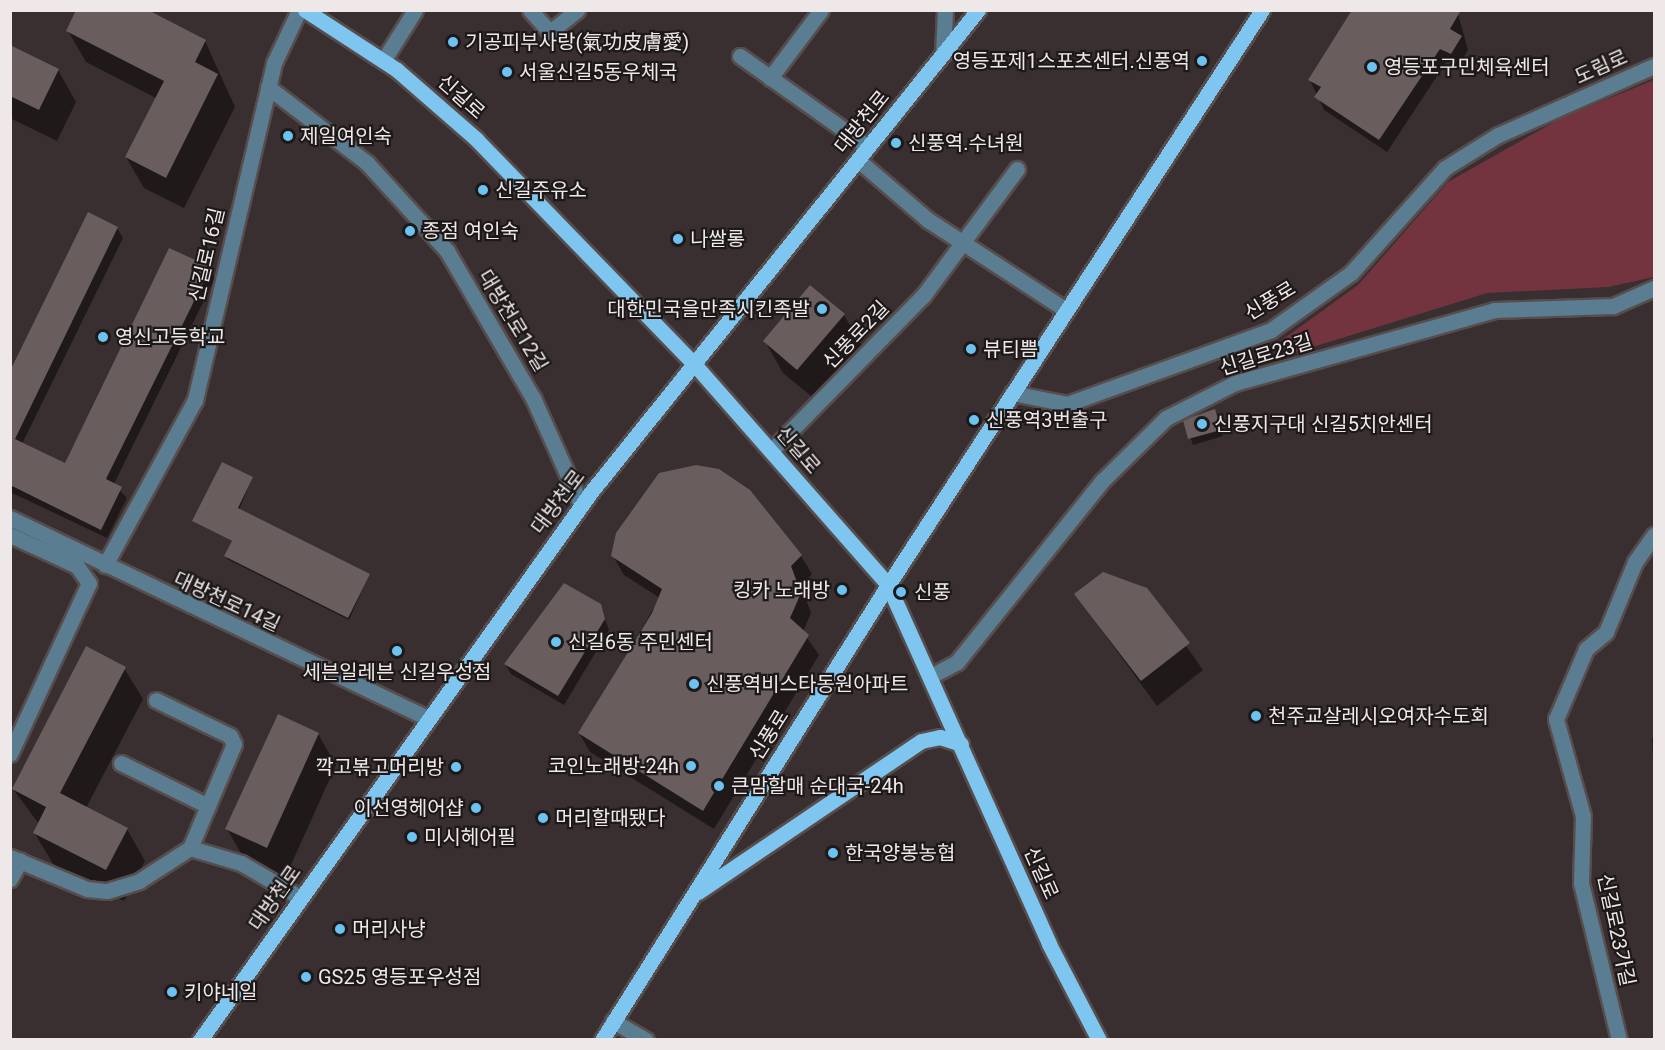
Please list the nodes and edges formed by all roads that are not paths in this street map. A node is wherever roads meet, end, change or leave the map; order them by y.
1 (299, 10) edge
2 (305, 10) edge
3 (415, 10) edge
4 (530, 10) edge
5 (577, 10) edge
6 (821, 10) edge
7 (945, 10) edge
8 (978, 10) edge
9 (1262, 10) edge
10 (943, 54) junction
11 (740, 56) dead end
12 (383, 61) junction
13 (1654, 66) edge
14 (770, 78) junction
15 (268, 87) junction
16 (1498, 135) joint
17 (863, 154) junction
18 (1017, 169) dead end
19 (967, 244) junction
20 (1654, 288) edge
21 (1066, 310) junction
22 (695, 365) junction
23 (1012, 393) junction
24 (771, 451) junction
25 (581, 505) junction
26 (10, 518) edge
27 (10, 535) edge
28 (1654, 535) edge
29 (105, 565) junction
30 (888, 585) junction
31 (931, 676) junction
32 (156, 700) dead end
33 (428, 718) junction
34 (961, 744) junction
35 (10, 754) edge
36 (121, 764) dead end
37 (208, 806) junction
38 (190, 848) junction
39 (15, 859) edge
40 (10, 879) edge
41 (693, 895) junction
42 (301, 898) junction
43 (614, 1021) junction
44 (200, 1040) edge
45 (602, 1040) edge
46 (646, 1040) edge
47 (1099, 1040) edge
48 (1619, 1040) edge

1 - 15 street, 신길로16길
2 - 12 main road, 신길로
3 - 12 street
4 - 5 street
6 - 14 street
7 - 10 street
8 - 10 main road, 대방천로
9 - 21 main road, 신풍로
10 - 17 main road, 대방천로
11 - 14 street
12 - 22 main road, 신길로
13 - 16 street, 도림로
14 - 17 street
15 - 25 street, 대방천로12길
15 - 29 street, 신길로16길
16 - 23 street, 신풍로
17 - 19 street
17 - 22 main road, 대방천로
18 - 19 street, 신풍로2길
19 - 21 street
19 - 24 street, 신풍로2길
20 - 31 street, 신길로23길
21 - 23 main road, 신풍로
22 - 24 main road, 신길로
22 - 25 main road, 대방천로
23 - 30 main road, 신풍로
24 - 30 main road, 신길로
25 - 33 main road, 대방천로
26 - 29 street, 대방천로14길
27 - 35 street
28 - 48 street, 신길로23가길
29 - 33 street, 대방천로14길
30 - 31 main road, 신길로
30 - 41 main road, 신풍로
31 - 34 main road, 신길로
32 - 37 street
33 - 42 main road, 대방천로
34 - 41 main road
34 - 47 main road, 신길로
36 - 37 street
37 - 38 street
38 - 39 street
38 - 42 street
39 - 40 street
41 - 43 main road, 신풍로
42 - 44 main road, 대방천로
43 - 45 main road, 신풍로
43 - 46 street

